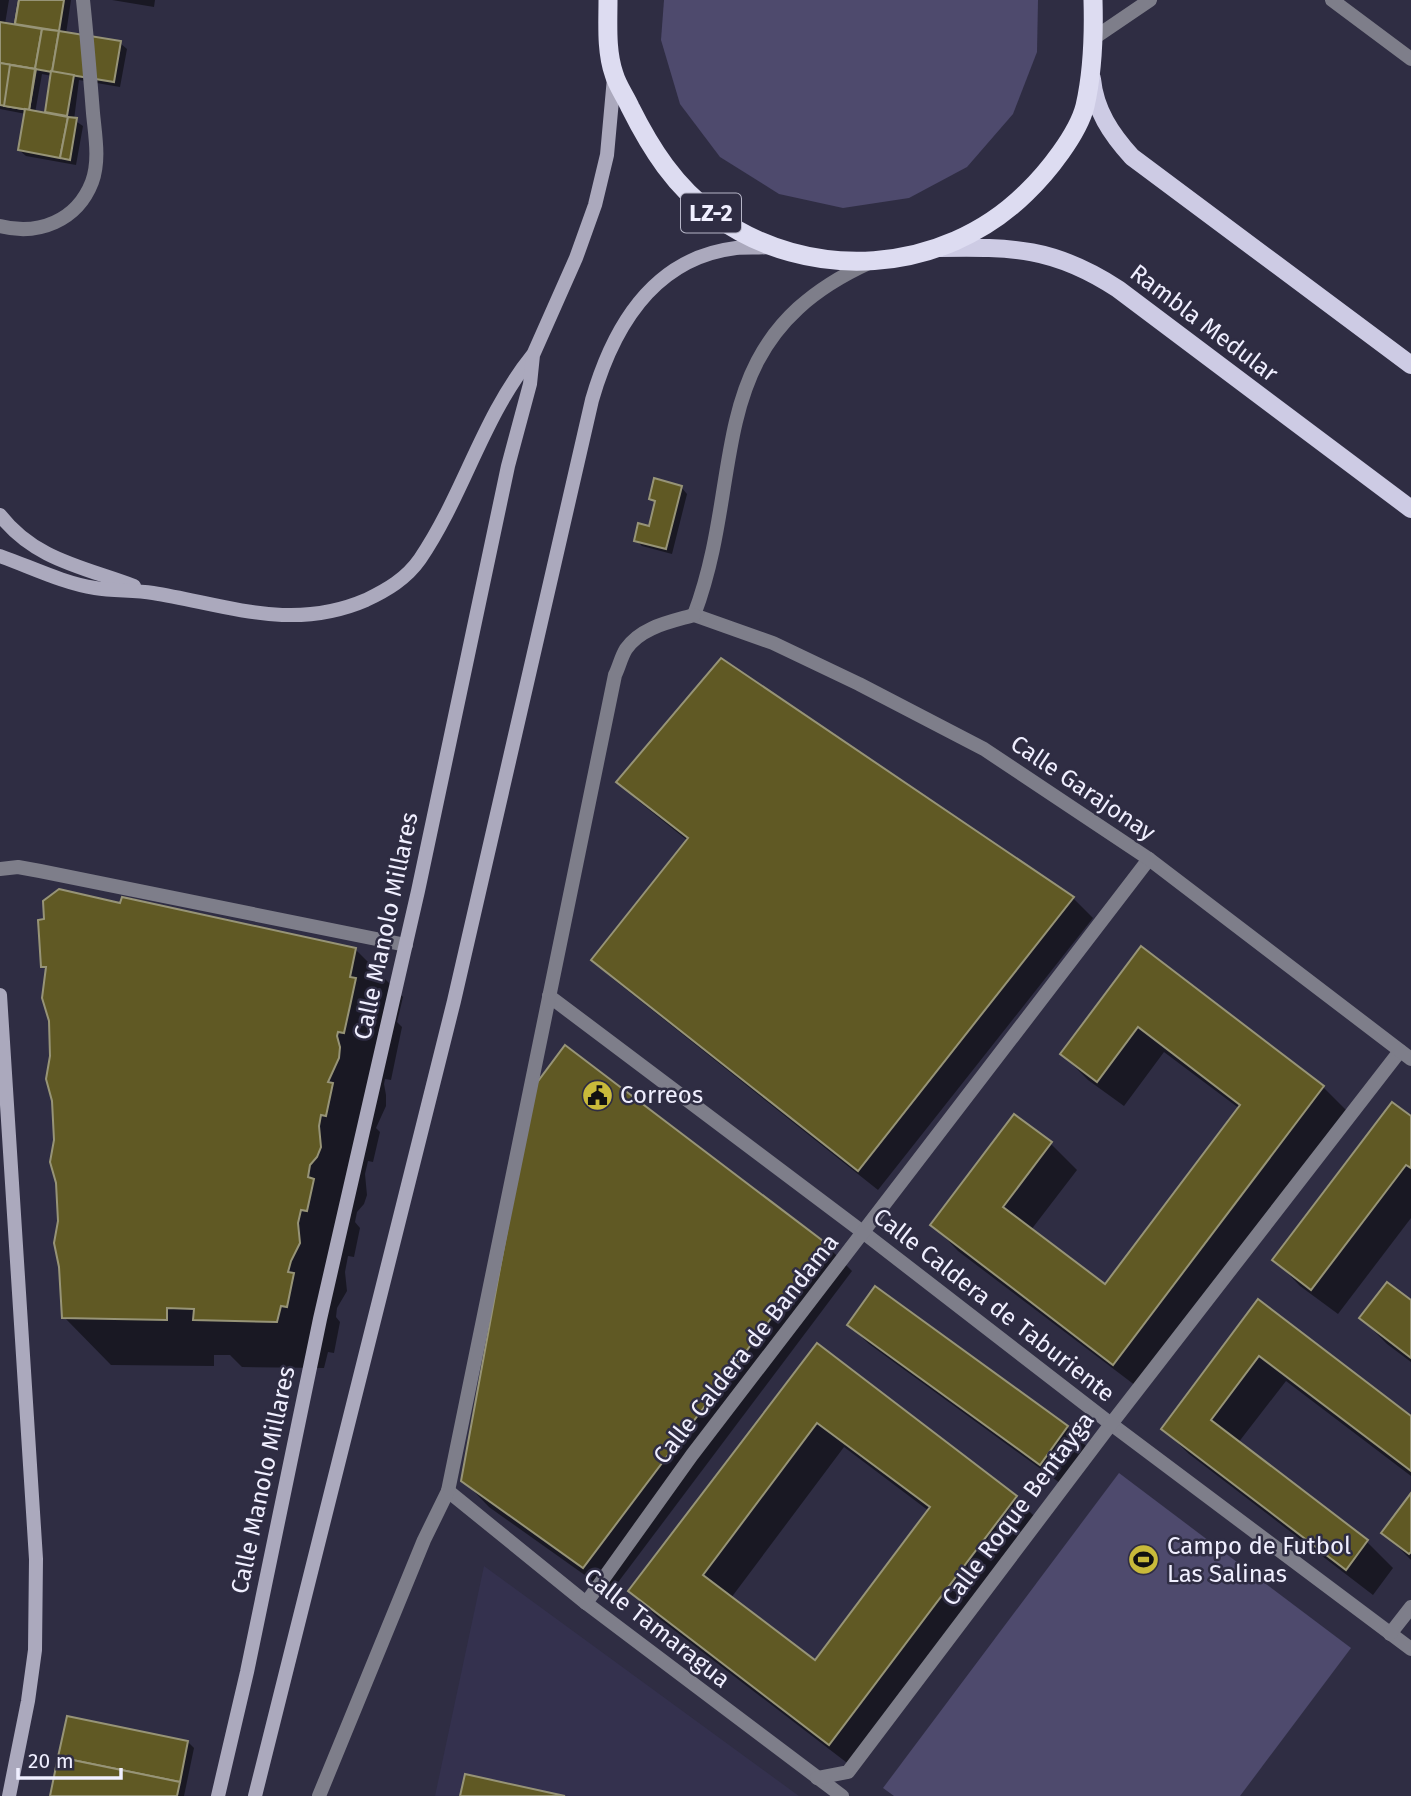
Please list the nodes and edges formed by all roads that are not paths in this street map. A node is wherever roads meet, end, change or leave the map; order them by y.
1 (83, 0) edge
2 (608, 0) edge
3 (1093, 0) edge
4 (1150, 0) edge
5 (1332, 0) edge
6 (1094, 38) junction
7 (1411, 59) edge
8 (1090, 65) junction
9 (614, 74) junction
10 (0, 226) edge
11 (773, 247) junction
12 (939, 248) junction
13 (872, 261) junction
14 (533, 355) junction
15 (1411, 365) edge
16 (1411, 509) edge
17 (0, 515) edge
18 (0, 556) edge
19 (152, 593) junction
20 (694, 615) junction
21 (1149, 859) junction
22 (0, 869) edge
23 (406, 946) junction
24 (0, 995) edge
25 (549, 996) junction
26 (1406, 1055) edge
27 (864, 1233) junction
28 (1111, 1424) junction
29 (448, 1491) junction
30 (586, 1603) junction
31 (1411, 1607) edge
32 (1390, 1634) junction
33 (1411, 1649) edge
34 (817, 1778) junction
35 (9, 1796) edge
36 (218, 1796) edge
37 (255, 1796) edge
38 (319, 1796) edge
39 (842, 1796) edge

1 - 10 street
2 - 9 highway, LZ-2
3 - 6 highway, LZ-2
4 - 6 street
5 - 7 street
6 - 8 highway, LZ-2
8 - 12 highway, LZ-2
8 - 15 main road
9 - 11 highway, LZ-2
9 - 14 main road, Calle Manolo Millares
11 - 13 highway, LZ-2
11 - 37 main road
12 - 13 highway, LZ-2
12 - 16 main road, Rambla Medular
13 - 20 street
14 - 19 main road
14 - 23 main road, Calle Manolo Millares
17 - 19 main road
18 - 19 main road
20 - 21 street, Calle Garajonay
20 - 25 street
21 - 26 street, Calle Garajonay
21 - 27 street, Calle Caldera de Bandama
22 - 23 street
23 - 36 main road, Calle Manolo Millares
24 - 35 main road
25 - 27 street, Calle Caldera de Taburiente
25 - 29 street
26 - 28 street, Calle Roque Bentayga
27 - 28 street, Calle Caldera de Taburiente
27 - 30 street, Calle Caldera de Bandama
28 - 32 street, Calle Caldera de Taburiente
28 - 34 street, Calle Roque Bentayga
29 - 30 street, Calle Tamaragua
29 - 38 street
30 - 34 street, Calle Tamaragua
31 - 32 street
32 - 33 street, Calle Caldera de Taburiente
34 - 39 street, Calle Tamaragua

